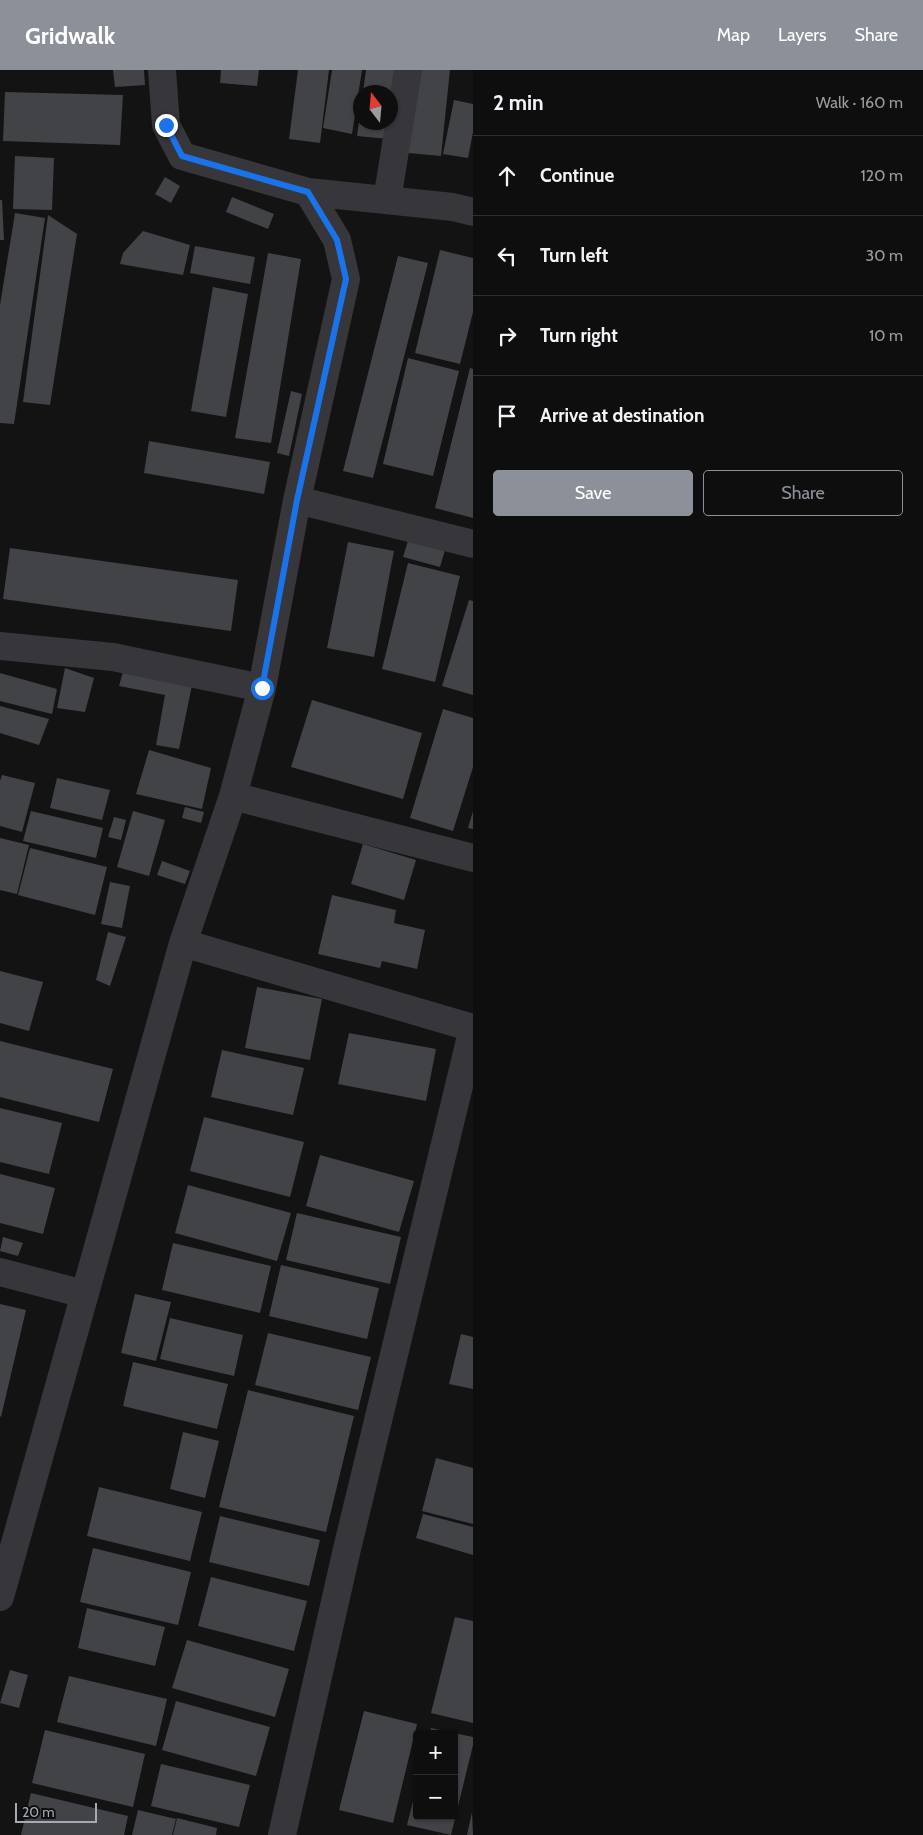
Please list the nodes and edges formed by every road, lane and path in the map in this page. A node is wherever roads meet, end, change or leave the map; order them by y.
1 (162, 70) edge
2 (408, 70) edge
3 (308, 192) junction
4 (387, 200) junction
5 (473, 212) edge
6 (297, 500) junction
7 (473, 544) edge
8 (0, 646) edge
9 (262, 688) junction
10 (233, 796) junction
11 (473, 858) edge
12 (183, 943) junction
13 (473, 1028) edge
14 (0, 1272) edge
15 (84, 1294) junction
16 (1, 1590) edge
17 (282, 1835) edge

1 - 3 street
2 - 4 street
3 - 4 street
3 - 6 street
4 - 5 street
6 - 7 street
6 - 9 street
8 - 9 street
9 - 10 street
10 - 11 street
10 - 12 street
12 - 13 street
12 - 15 street
13 - 17 street
14 - 15 street
15 - 16 street

